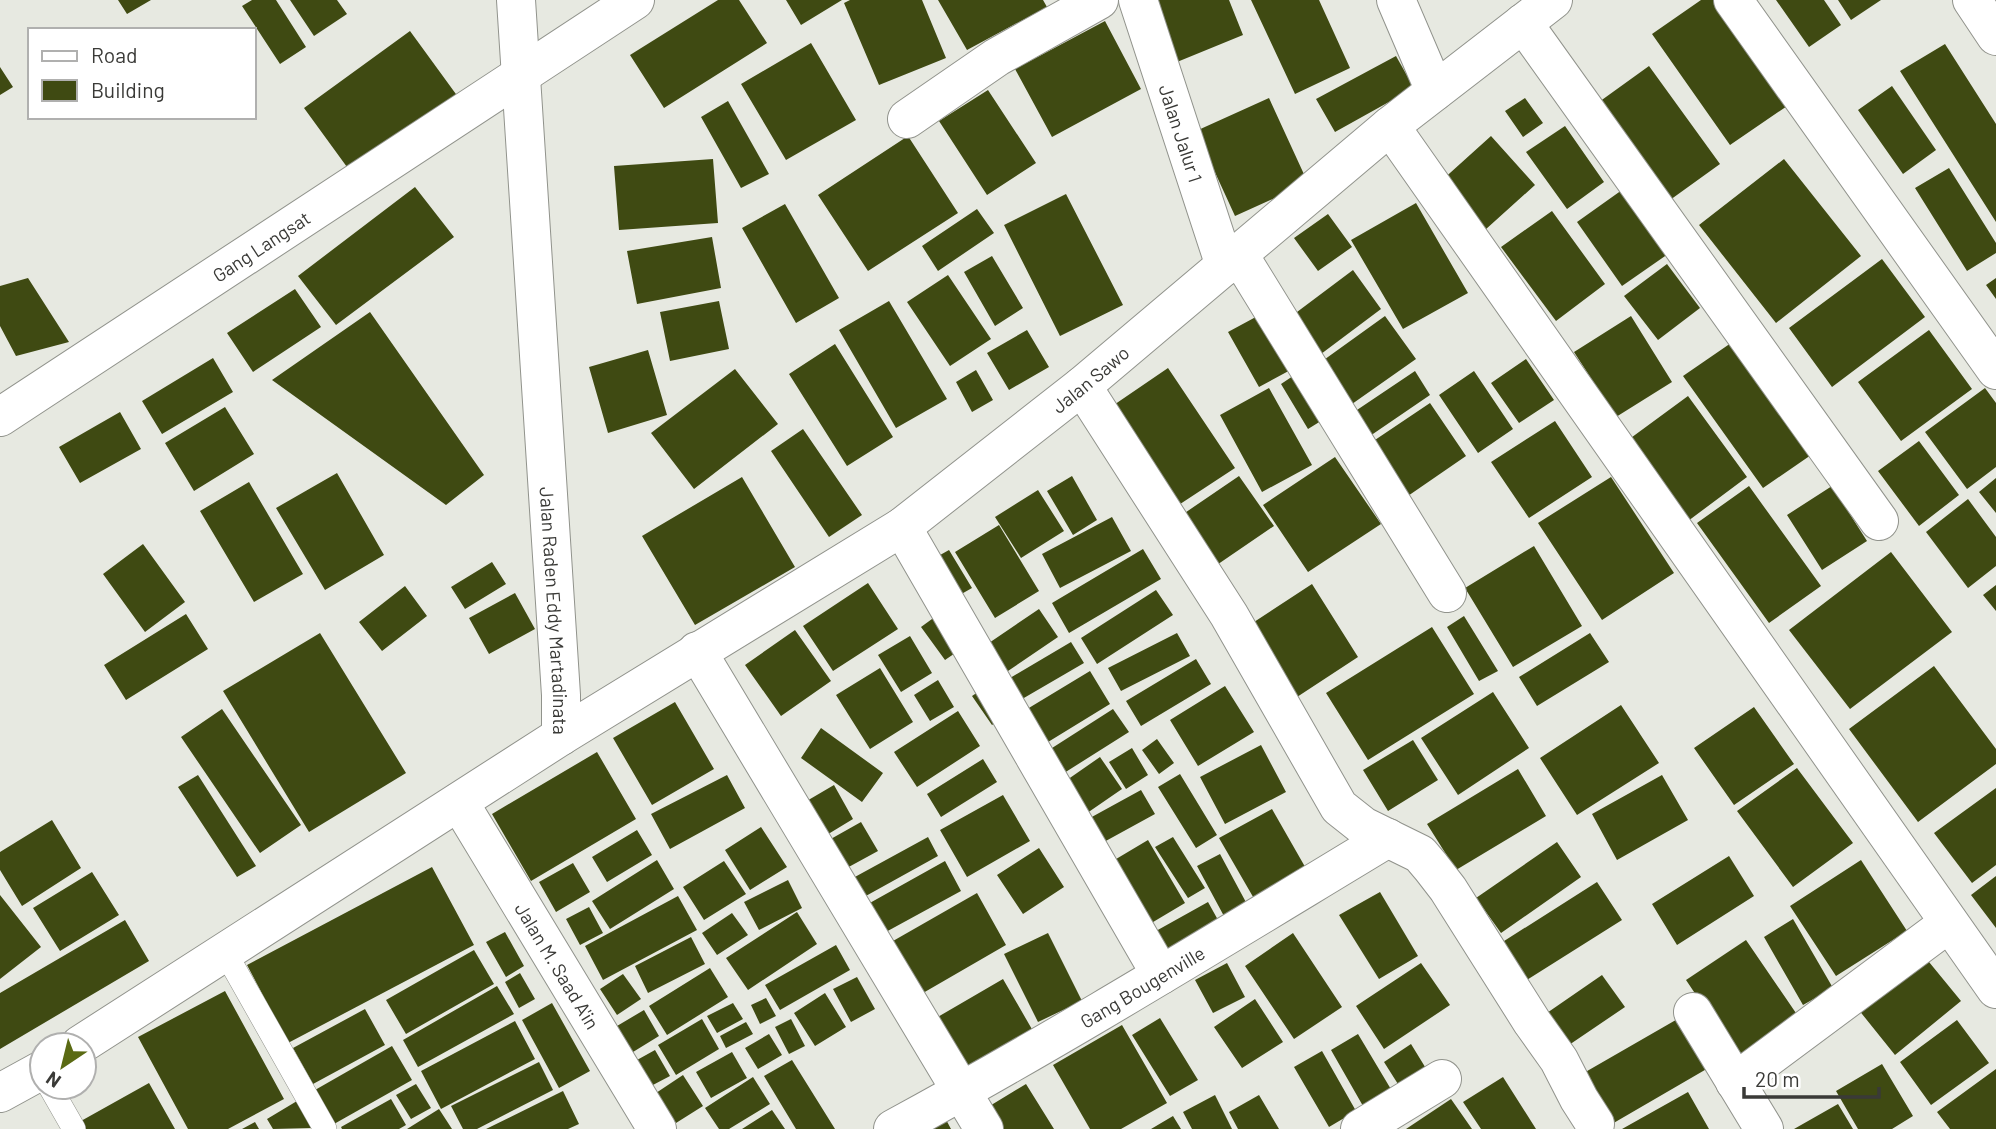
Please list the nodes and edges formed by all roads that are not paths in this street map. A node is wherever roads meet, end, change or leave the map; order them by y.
1 (516, 0) edge
2 (635, 0) edge
3 (1098, 0) edge
4 (1138, 0) edge
5 (1396, 0) edge
6 (1553, 0) edge
7 (1733, 0) edge
8 (1972, 0) edge
9 (1523, 23) junction
10 (1996, 36) edge
11 (521, 74) junction
12 (1435, 91) junction
13 (907, 119) dead end
14 (1390, 126) junction
15 (1232, 260) junction
16 (1996, 370) edge
17 (1082, 386) junction
18 (0, 417) edge
19 (1879, 521) dead end
20 (902, 527) junction
21 (1447, 593) dead end
22 (697, 651) junction
23 (561, 736) junction
24 (459, 802) junction
25 (1388, 838) junction
26 (1950, 923) junction
27 (225, 952) junction
28 (1161, 975) junction
29 (1996, 989) edge
30 (1693, 1012) dead end
31 (98, 1033) edge
32 (1442, 1079) dead end
33 (28, 1081) edge
34 (1735, 1082) junction
35 (961, 1092) junction
36 (0, 1093) edge
37 (58, 1101) edge
38 (1595, 1124) dead end
39 (74, 1129) edge
40 (325, 1129) edge
41 (657, 1129) edge
42 (893, 1129) edge
43 (984, 1129) edge
44 (1360, 1129) edge
45 (1764, 1129) edge

1 - 11 street, Jalan Raden Eddy Martadinata
2 - 11 street
3 - 13 street
4 - 15 street, Jalan Jalur 1
5 - 12 street
6 - 9 street, Jalan Sawo
7 - 16 street
8 - 10 street
9 - 12 street, Jalan Sawo
9 - 19 street
11 - 18 street, Gang Langsat
11 - 23 street, Jalan Raden Eddy Martadinata
12 - 14 street, Jalan Sawo
14 - 15 street, Jalan Sawo
14 - 26 street
15 - 17 street, Jalan Sawo
15 - 21 street, Jalan Jalur 1
17 - 20 street, Jalan Sawo
17 - 25 street
20 - 22 street, Jalan Sawo
20 - 28 street
22 - 23 street, Jalan Sawo
22 - 35 street
23 - 24 street, Jalan Raden Eddy Martadinata
24 - 27 street, Jalan Raden Eddy Martadinata
24 - 41 street, Jalan M. Saad A'in
25 - 28 street, Gang Bougenville
25 - 38 street
26 - 29 street
26 - 34 street
27 - 31 street, Jalan Raden Eddy Martadinata
27 - 40 lane
28 - 35 street, Gang Bougenville
30 - 34 street
32 - 44 street
33 - 36 street
34 - 45 street
35 - 42 street, Gang Bougenville
35 - 43 street
37 - 39 lane

